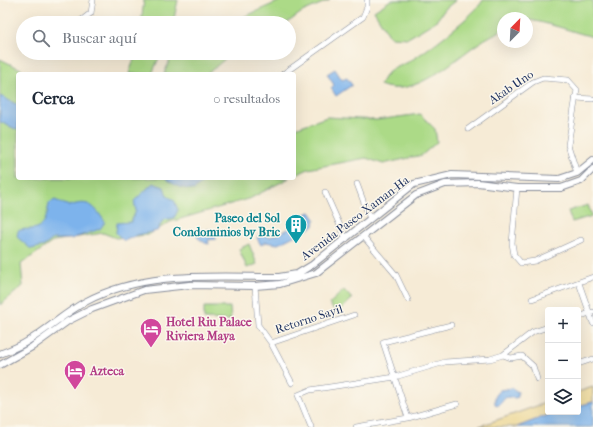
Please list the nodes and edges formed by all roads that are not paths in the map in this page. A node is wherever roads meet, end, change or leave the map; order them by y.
1 (93, 0) edge
2 (367, 0) edge
3 (88, 16) edge
4 (285, 72) edge
5 (575, 98) junction
6 (593, 100) edge
7 (468, 129) dead end
8 (593, 160) edge
9 (593, 169) edge
10 (577, 173) junction
11 (492, 176) junction
12 (537, 178) junction
13 (357, 184) dead end
14 (492, 185) junction
15 (517, 188) junction
16 (537, 188) junction
17 (325, 192) dead end
18 (378, 213) junction
19 (370, 219) junction
20 (384, 220) junction
21 (364, 236) junction
22 (343, 240) junction
23 (581, 240) dead end
24 (347, 249) junction
25 (279, 277) junction
26 (593, 277) edge
27 (579, 283) junction
28 (280, 284) junction
29 (255, 286) junction
30 (532, 299) dead end
31 (408, 300) dead end
32 (591, 312) edge
33 (354, 315) dead end
34 (581, 316) edge
35 (593, 323) edge
36 (451, 324) dead end
37 (545, 328) edge
38 (271, 343) junction
39 (0, 354) edge
40 (502, 355) junction
41 (593, 358) edge
42 (581, 363) edge
43 (0, 365) edge
44 (395, 377) junction
45 (537, 379) dead end
46 (292, 383) dead end
47 (457, 404) dead end
48 (408, 418) junction
49 (311, 427) edge
50 (356, 427) edge

1 - 3 street
2 - 4 street
5 - 6 street
5 - 7 street, Akab Uno
5 - 10 street, Akab Uno
8 - 10 main road, Avenida Paseo Xaman-Ha
9 - 16 main road, Avenida Paseo Xaman-Ha
10 - 12 main road, Avenida Paseo Xaman-Ha
11 - 12 main road, Avenida Paseo Xaman-Ha
11 - 14 main road
11 - 18 main road, Avenida Paseo Xaman-Ha
12 - 16 main road
13 - 19 street
14 - 15 main road, Avenida Paseo Xaman-Ha
14 - 20 main road, Avenida Paseo Xaman-Ha
15 - 16 main road, Avenida Paseo Xaman-Ha
15 - 23 street
17 - 22 street
18 - 19 main road, Avenida Paseo Xaman-Ha
18 - 20 main road
19 - 22 main road, Avenida Paseo Xaman-Ha
20 - 21 main road, Avenida Paseo Xaman-Ha
21 - 24 main road, Avenida Paseo Xaman-Ha
21 - 31 street
22 - 24 main road
22 - 25 main road, Avenida Paseo Xaman-Ha
24 - 28 main road, Avenida Paseo Xaman-Ha
25 - 28 main road
25 - 39 main road, Avenida Paseo Xaman-Ha
26 - 27 street
27 - 30 street
27 - 32 street
28 - 29 main road, Avenida Paseo Xaman-Ha
29 - 38 street, Retorno Sayil
29 - 43 main road, Avenida Paseo Xaman-Ha
32 - 34 street
32 - 35 street
33 - 38 street, Retorno Sayil
36 - 44 street
37 - 40 street
38 - 46 street, Retorno Sayil
40 - 44 street
40 - 45 street
41 - 42 street
44 - 48 street
44 - 49 street
47 - 48 street
48 - 50 street

